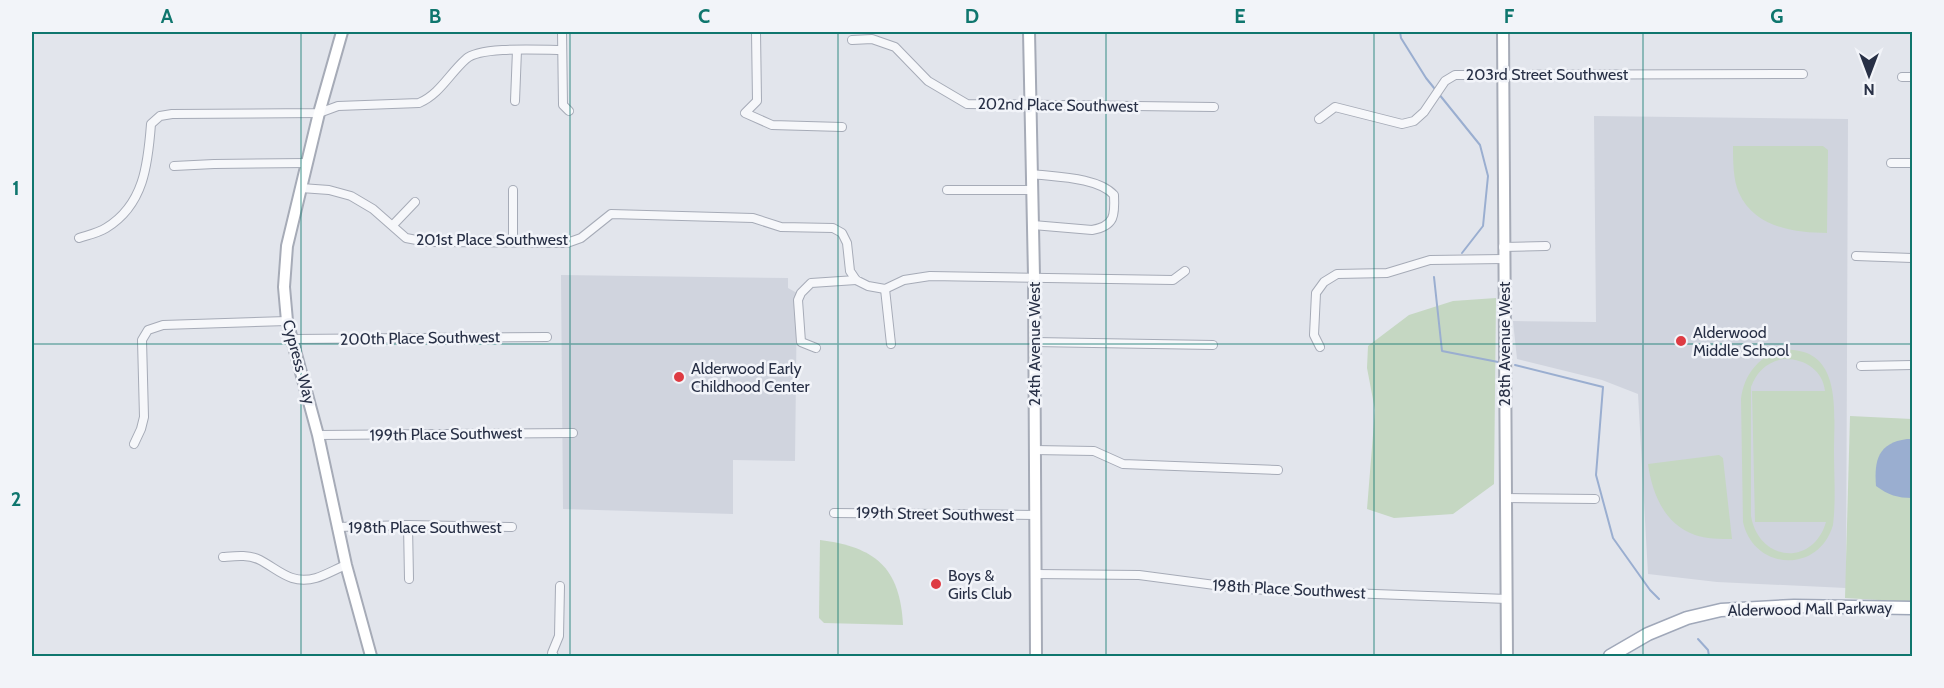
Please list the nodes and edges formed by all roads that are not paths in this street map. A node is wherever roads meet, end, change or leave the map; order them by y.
1 (342, 32) edge
2 (562, 32) edge
3 (756, 32) edge
4 (1029, 32) edge
5 (1503, 32) edge
6 (852, 40) dead end
7 (517, 50) junction
8 (562, 50) junction
9 (1504, 74) junction
10 (1803, 74) dead end
11 (1902, 77) dead end
12 (1912, 77) edge
13 (515, 101) dead end
14 (1030, 105) junction
15 (1214, 107) dead end
16 (569, 111) dead end
17 (319, 113) junction
18 (1319, 119) dead end
19 (842, 127) dead end
20 (307, 163) junction
21 (1891, 163) dead end
22 (1912, 163) edge
23 (174, 166) dead end
24 (1032, 174) junction
25 (301, 188) junction
26 (513, 190) dead end
27 (947, 190) dead end
28 (1032, 190) junction
29 (415, 202) dead end
30 (393, 225) junction
31 (1033, 225) junction
32 (79, 238) dead end
33 (513, 242) junction
34 (1546, 246) dead end
35 (1503, 247) junction
36 (1856, 256) dead end
37 (1912, 258) edge
38 (1503, 259) junction
39 (1185, 272) dead end
40 (1034, 276) junction
41 (856, 280) junction
42 (885, 289) junction
43 (287, 321) junction
44 (547, 337) dead end
45 (292, 339) junction
46 (1034, 342) junction
47 (891, 344) dead end
48 (1213, 345) dead end
49 (1320, 347) dead end
50 (816, 348) dead end
51 (1912, 365) edge
52 (1861, 366) dead end
53 (573, 433) dead end
54 (318, 435) junction
55 (134, 444) dead end
56 (1034, 450) junction
57 (1278, 470) dead end
58 (1505, 498) junction
59 (1595, 499) dead end
60 (834, 513) dead end
61 (1036, 515) junction
62 (408, 525) junction
63 (337, 527) junction
64 (512, 527) dead end
65 (223, 557) dead end
66 (346, 565) junction
67 (1036, 574) junction
68 (409, 579) dead end
69 (560, 586) dead end
70 (1507, 599) junction
71 (1912, 608) edge
72 (371, 657) edge
73 (554, 657) edge
74 (1036, 657) edge
75 (1507, 657) edge
76 (1610, 657) edge

1 - 17 street, Cypress Way
2 - 8 street
3 - 19 street
4 - 14 street, 24th Avenue West
5 - 9 street, 28th Avenue West
6 - 14 street, 202nd Place Southwest
7 - 8 street
7 - 13 street
7 - 17 street
8 - 16 street
9 - 10 street, 203rd Street Southwest
9 - 18 street, 203rd Street Southwest
9 - 35 street, 28th Avenue West
11 - 12 street
14 - 15 street, 202nd Place Southwest
14 - 24 street, 24th Avenue West
17 - 20 street, Cypress Way
17 - 32 street
20 - 23 street
20 - 25 street, Cypress Way
21 - 22 street
24 - 28 street, 24th Avenue West
24 - 31 street
25 - 30 street, 201st Place Southwest
25 - 43 street, Cypress Way
26 - 33 street
27 - 28 street
28 - 31 street, 24th Avenue West
29 - 30 street
30 - 33 street, 201st Place Southwest
31 - 40 street, 24th Avenue West
33 - 41 street, 201st Place Southwest
34 - 35 street
35 - 38 street, 28th Avenue West
36 - 37 street
38 - 49 street
38 - 58 street, 28th Avenue West
39 - 40 street
40 - 42 street
40 - 46 street, 24th Avenue West
41 - 42 street
41 - 50 street
42 - 47 street
43 - 45 street, Cypress Way
43 - 55 street
44 - 45 street, 200th Place Southwest
45 - 54 street, Cypress Way
46 - 48 street
46 - 56 street, 24th Avenue West
51 - 52 street
53 - 54 street, 199th Place Southwest
54 - 63 street, Cypress Way
56 - 57 street
56 - 61 street, 24th Avenue West
58 - 59 street
58 - 70 street, 28th Avenue West
60 - 61 street, 199th Street Southwest
61 - 67 street, 24th Avenue West
62 - 63 street, 198th Place Southwest
62 - 64 street, 198th Place Southwest
62 - 68 street
63 - 66 street, Cypress Way
65 - 66 street
66 - 72 street, Cypress Way
67 - 70 street, 198th Place Southwest
67 - 74 street, 24th Avenue West
69 - 73 street
70 - 75 street, 28th Avenue West
71 - 76 main road, Alderwood Mall Parkway

